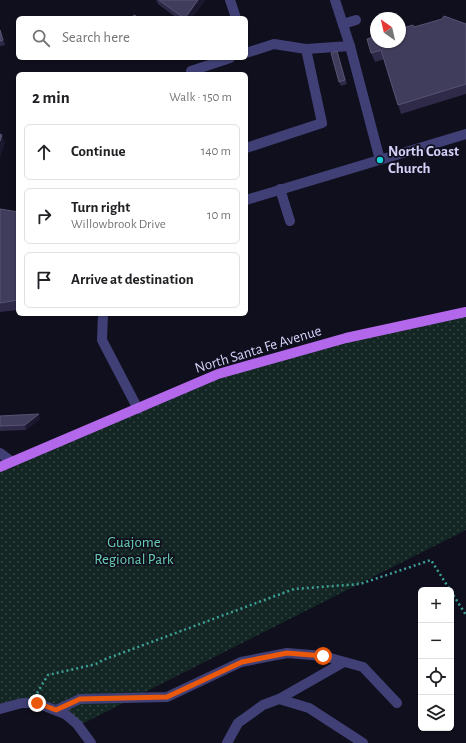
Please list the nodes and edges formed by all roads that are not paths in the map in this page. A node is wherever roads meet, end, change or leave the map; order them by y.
1 (230, 0) edge
2 (335, 0) edge
3 (235, 16) edge
4 (356, 20) dead end
5 (343, 24) junction
6 (350, 46) junction
7 (306, 49) junction
8 (248, 50) edge
9 (224, 60) edge
10 (192, 72) edge
11 (466, 134) edge
12 (248, 147) edge
13 (380, 160) junction
14 (280, 189) junction
15 (248, 199) edge
16 (290, 221) dead end
17 (466, 312) edge
18 (103, 316) edge
19 (138, 409) junction
20 (0, 453) edge
21 (11, 462) junction
22 (0, 467) edge
23 (344, 662) junction
24 (279, 699) junction
25 (397, 703) dead end
26 (0, 708) edge
27 (56, 710) junction
28 (91, 743) edge
29 (227, 743) edge
30 (363, 743) edge

1 - 3 street
2 - 5 street
4 - 5 street
5 - 6 street
6 - 7 street
6 - 13 street
7 - 8 street
7 - 12 street
9 - 10 street
11 - 13 street
13 - 14 street
14 - 15 street
14 - 16 street
17 - 19 main road, North Santa Fe Avenue
18 - 19 street
19 - 21 main road, North Santa Fe Avenue
20 - 21 street
21 - 22 main road, North Santa Fe Avenue
23 - 24 street
23 - 25 street
23 - 27 street
24 - 29 street
24 - 30 street
26 - 27 street
27 - 28 street

